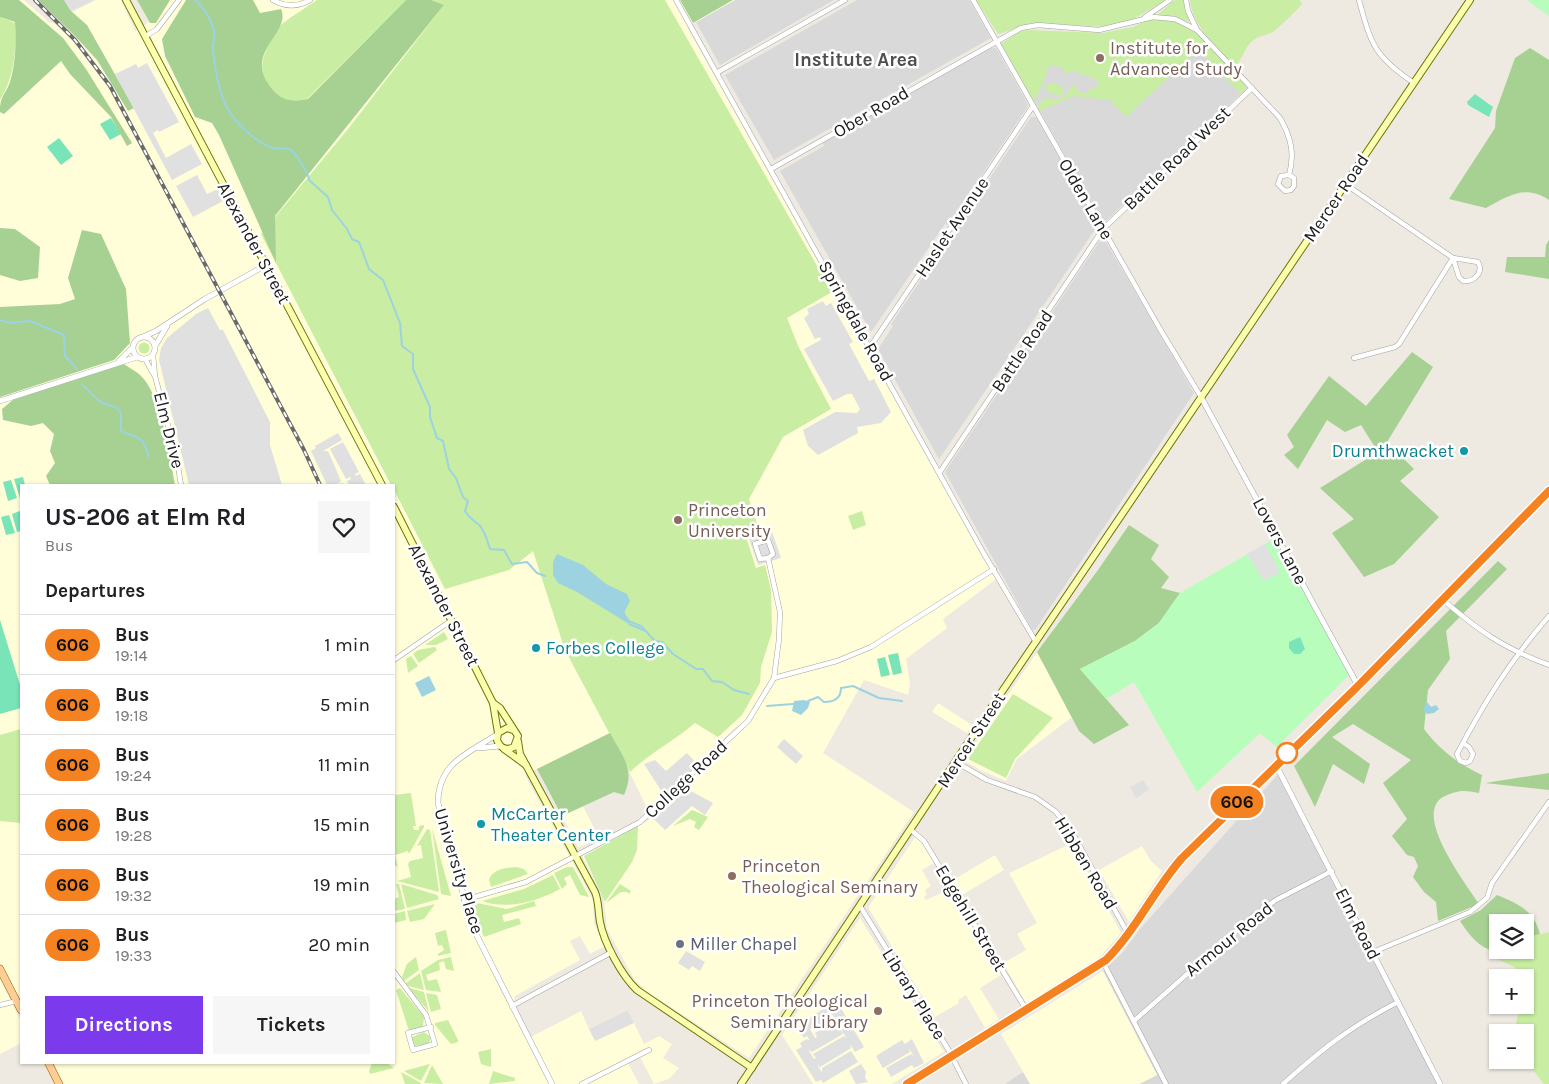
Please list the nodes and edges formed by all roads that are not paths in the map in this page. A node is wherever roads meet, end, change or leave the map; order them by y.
1 (126, 0) edge
2 (273, 0) edge
3 (310, 0) edge
4 (676, 0) edge
5 (845, 0) edge
6 (972, 0) edge
7 (1170, 0) edge
8 (1186, 0) edge
9 (1366, 0) edge
10 (1470, 0) edge
11 (178, 1) edge
12 (1359, 1) edge
13 (1136, 21) junction
14 (1197, 30) junction
15 (146, 36) junction
16 (996, 41) junction
17 (718, 72) junction
18 (1414, 83) junction
19 (1252, 88) junction
20 (1032, 106) junction
21 (771, 169) junction
22 (1289, 175) dead end
23 (1345, 184) junction
24 (1104, 230) junction
25 (1453, 258) junction
26 (266, 266) junction
27 (171, 322) junction
28 (145, 336) junction
29 (155, 346) junction
30 (870, 347) junction
31 (132, 348) junction
32 (153, 355) junction
33 (137, 357) junction
34 (1354, 358) dead end
35 (145, 359) junction
36 (117, 363) junction
37 (155, 376) junction
38 (1202, 397) junction
39 (0, 401) edge
40 (940, 472) junction
41 (181, 484) edge
42 (381, 484) edge
43 (1549, 491) edge
44 (395, 509) edge
45 (768, 558) junction
46 (994, 569) junction
47 (1442, 599) junction
48 (1549, 616) edge
49 (452, 620) junction
50 (1036, 642) junction
51 (1517, 653) junction
52 (395, 659) edge
53 (1549, 665) edge
54 (774, 678) junction
55 (1358, 686) junction
56 (493, 703) junction
57 (513, 730) junction
58 (498, 733) junction
59 (518, 741) junction
60 (1463, 743) junction
61 (502, 747) junction
62 (476, 749) junction
63 (956, 762) junction
64 (1276, 764) junction
65 (527, 766) junction
66 (1549, 802) edge
67 (911, 830) junction
68 (576, 856) junction
69 (1332, 871) junction
70 (464, 900) junction
71 (860, 906) junction
72 (1128, 934) junction
73 (612, 952) junction
74 (1373, 952) junction
75 (1103, 962) junction
76 (0, 969) edge
77 (395, 973) edge
78 (17, 1001) junction
79 (1398, 1002) junction
80 (0, 1005) edge
81 (512, 1006) junction
82 (20, 1008) edge
83 (1027, 1010) junction
84 (1135, 1020) junction
85 (431, 1027) junction
86 (649, 1050) dead end
87 (951, 1057) junction
88 (49, 1064) edge
89 (752, 1068) junction
90 (59, 1084) edge
91 (552, 1084) edge
92 (582, 1084) edge
93 (741, 1084) edge
94 (908, 1084) edge
95 (966, 1084) edge
96 (1166, 1084) edge
97 (1284, 1084) edge
98 (1440, 1084) edge

1 - 15 main road, Alexander Street
2 - 3 street
4 - 17 street, Springdale Road
5 - 17 street
6 - 16 street, Olden Lane
7 - 13 street
8 - 14 street
9 - 12 street
10 - 18 main road, Mercer Road
11 - 15 street
12 - 18 street
13 - 14 street
13 - 16 street, Ober Road
14 - 19 street
15 - 26 main road, Alexander Street
16 - 20 street, Olden Lane
16 - 21 street, Ober Road
17 - 21 street, Springdale Road
18 - 23 main road, Mercer Road
19 - 22 street
19 - 24 street, Battle Road West
20 - 24 street, Olden Lane
20 - 30 street, Haslet Avenue
21 - 30 street, Springdale Road
23 - 25 street
23 - 38 main road, Mercer Road
24 - 38 street, Olden Lane
24 - 40 street, Battle Road
25 - 25 street
25 - 34 street
26 - 27 street
26 - 42 main road, Alexander Street
27 - 28 street
27 - 29 street
28 - 29 street
28 - 31 street
29 - 32 street
30 - 40 street, Springdale Road
31 - 33 street
31 - 36 street
32 - 35 street
32 - 37 street, Elm Drive
33 - 35 street
33 - 36 street
35 - 37 street, Elm Drive
36 - 39 street
37 - 41 street, Elm Drive
38 - 50 main road, Mercer Street
38 - 55 street, Lovers Lane
40 - 46 street, Springdale Road
43 - 47 highway
44 - 49 main road, Alexander Street
45 - 45 street, College Road
45 - 54 street, College Road
46 - 50 street, Springdale Road
46 - 54 street
47 - 51 street
47 - 55 highway
48 - 51 street
49 - 52 street
49 - 56 main road, Alexander Street
50 - 63 main road, Mercer Street
51 - 53 street
51 - 60 street
54 - 68 street, College Road
55 - 64 highway
56 - 57 main road, Alexander Street
56 - 58 main road, Alexander Street
57 - 58 main road
57 - 59 main road
58 - 61 main road
58 - 62 street, University Place
59 - 61 main road
59 - 65 main road
60 - 60 street
61 - 62 street, University Place
61 - 65 main road
62 - 70 street, University Place
63 - 67 main road, Mercer Street
63 - 72 street, Hibben Road
64 - 69 street, Elm Road
64 - 72 highway
65 - 68 main road
66 - 74 street
67 - 71 main road, Mercer Street
67 - 83 street, Edgehill Street
68 - 70 street, College Road
68 - 73 main road
69 - 74 street, Elm Road
69 - 84 street, Armour Road
70 - 81 street, University Place
71 - 87 street, Library Place
71 - 89 main road, Mercer Street
72 - 75 highway
73 - 81 street
73 - 89 main road
74 - 79 street, Elm Road
75 - 83 highway
75 - 84 street
76 - 78 main road
77 - 85 street
78 - 80 street
78 - 82 main road
79 - 97 street
79 - 98 street, Elm Road
81 - 91 street, University Place
83 - 87 highway
84 - 96 street
85 - 85 street
86 - 92 street
87 - 94 highway
87 - 95 street, Library Place
88 - 90 main road
89 - 93 main road, Mercer Street

